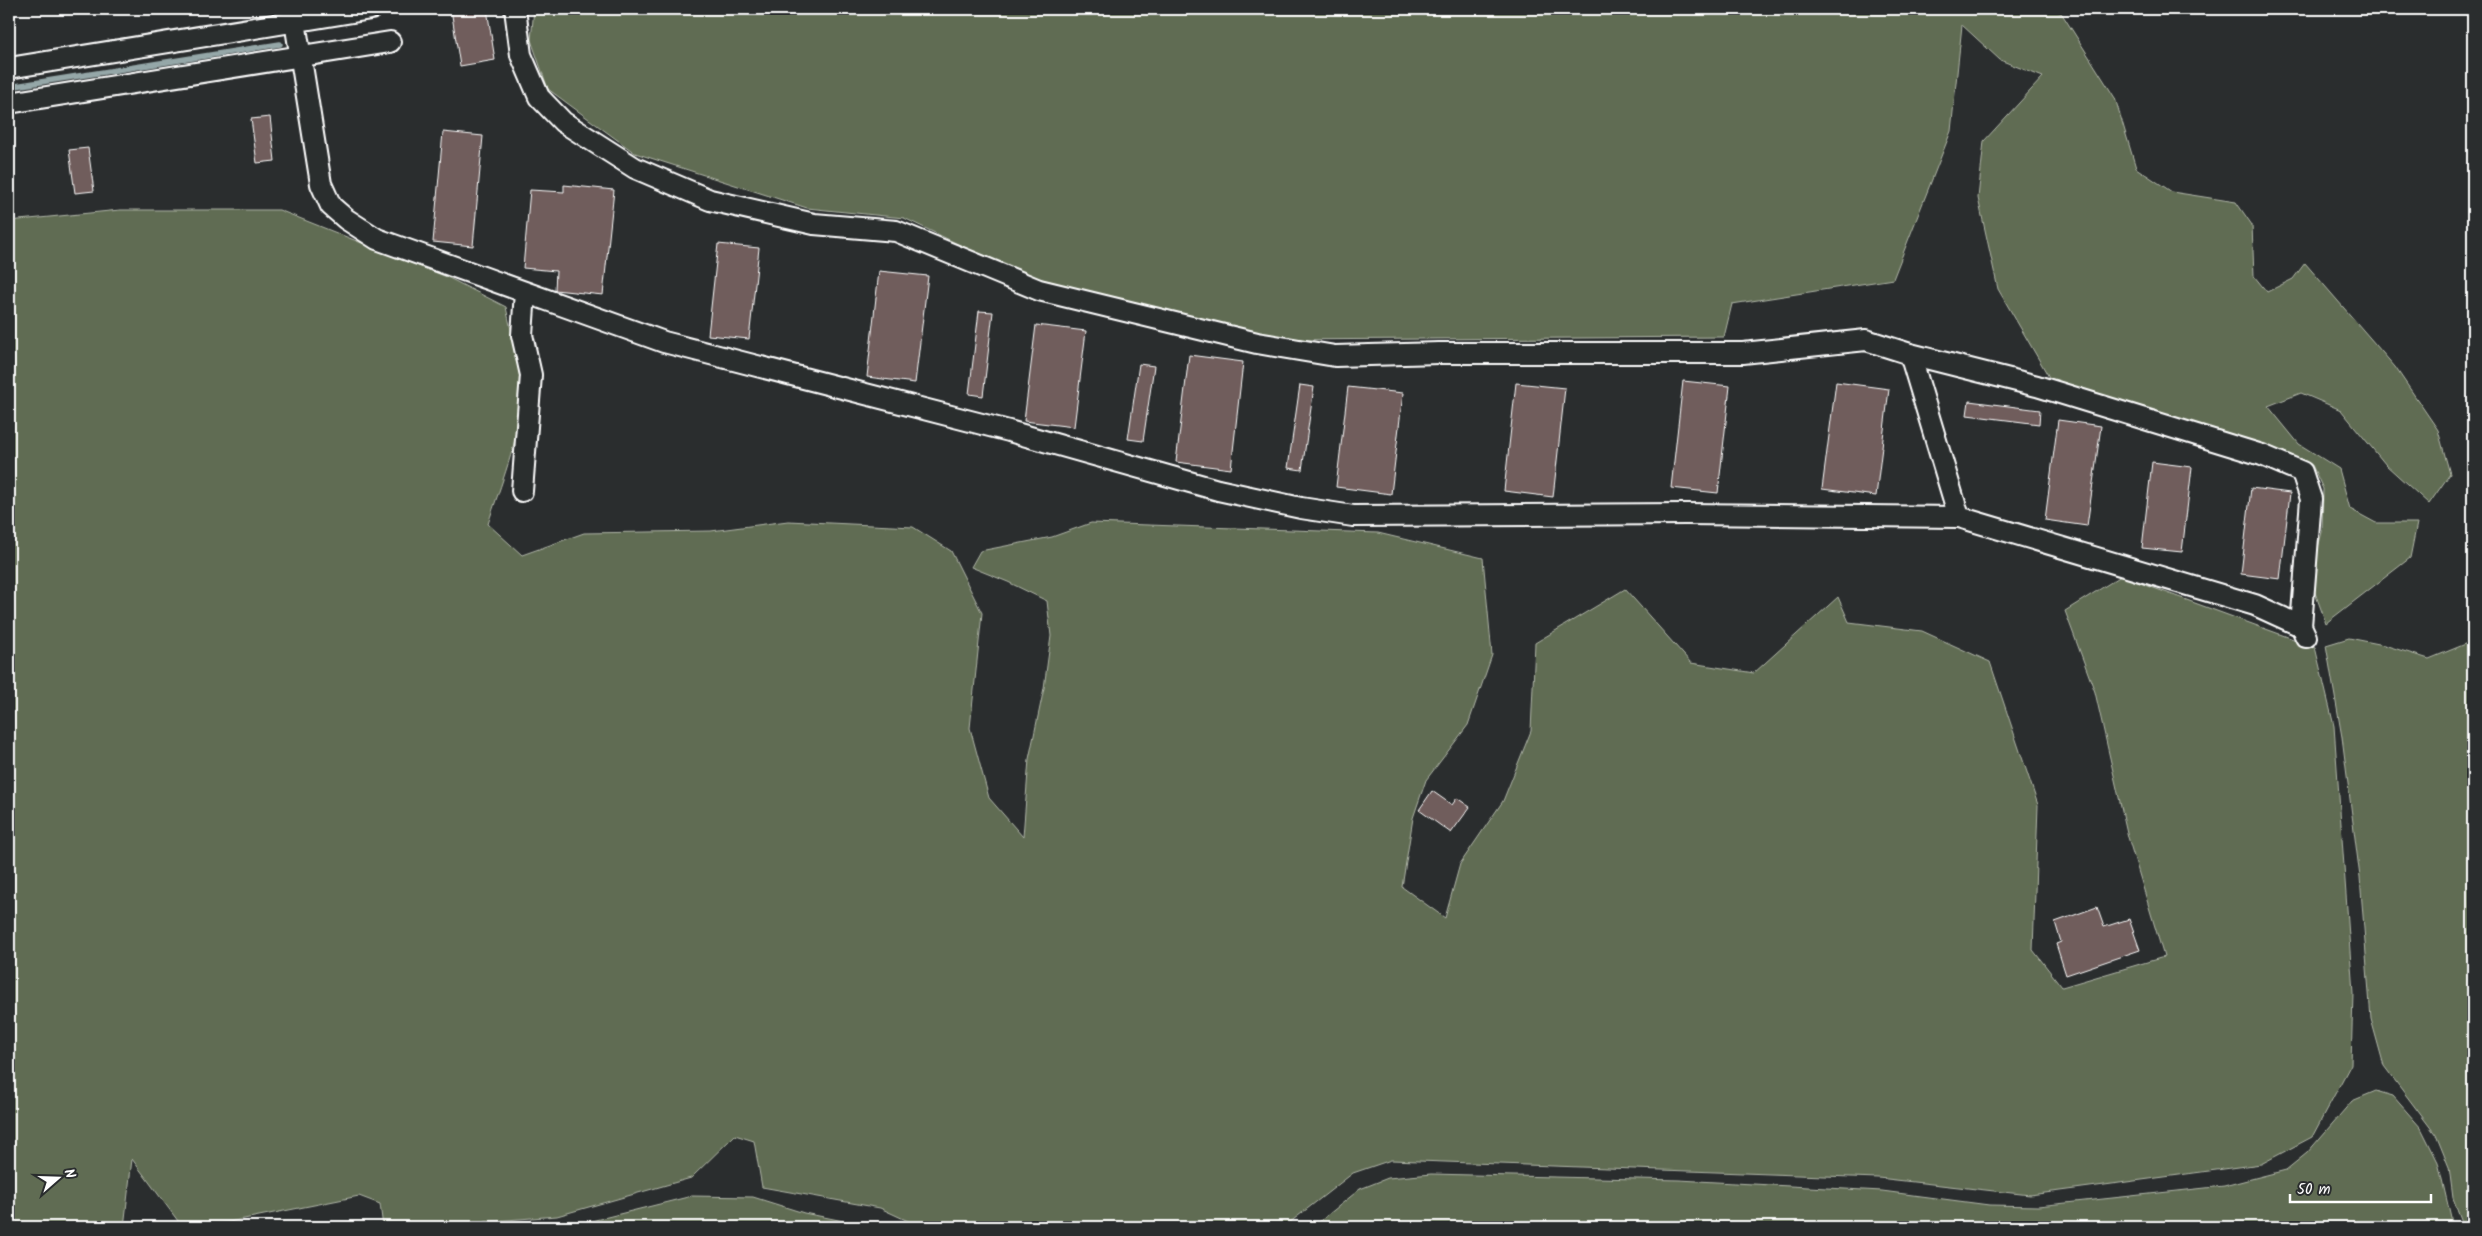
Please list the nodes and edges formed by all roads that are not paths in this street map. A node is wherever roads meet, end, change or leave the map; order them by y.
1 (371, 9) edge
2 (515, 9) edge
3 (294, 15) edge
4 (390, 42) dead end
5 (301, 57) junction
6 (9, 68) edge
7 (9, 103) edge
8 (525, 292) junction
9 (1910, 354) junction
10 (522, 491) dead end
11 (1958, 517) junction

1 - 3 street
2 - 9 street
3 - 5 street
3 - 6 street
4 - 5 street
5 - 7 street
5 - 8 street
8 - 10 street
8 - 11 street
9 - 11 street
9 - 11 street

